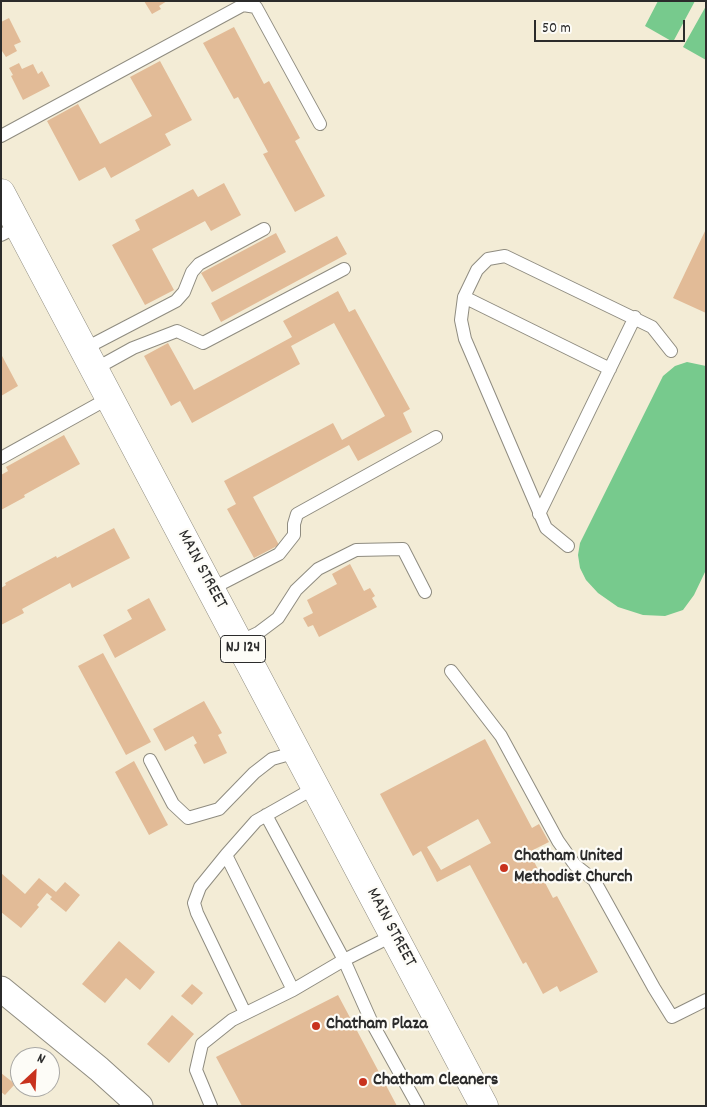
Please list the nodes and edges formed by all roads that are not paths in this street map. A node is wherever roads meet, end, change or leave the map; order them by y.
1 (320, 124) dead end
2 (1, 136) edge
3 (1, 193) edge
4 (264, 229) dead end
5 (10, 231) edge
6 (344, 269) dead end
7 (464, 297) junction
8 (635, 317) junction
9 (671, 351) dead end
10 (89, 359) junction
11 (610, 368) junction
12 (109, 398) junction
13 (436, 437) dead end
14 (1, 458) edge
15 (539, 514) junction
16 (568, 546) dead end
17 (211, 589) junction
18 (425, 592) dead end
19 (239, 642) junction
20 (451, 671) dead end
21 (297, 752) junction
22 (150, 760) dead end
23 (316, 787) junction
24 (266, 815) junction
25 (226, 855) junction
26 (394, 935) junction
27 (344, 960) junction
28 (1, 989) edge
29 (293, 990) junction
30 (706, 1000) edge
31 (245, 1013) junction
32 (140, 1106) edge
33 (211, 1106) edge
34 (418, 1106) edge
35 (484, 1106) edge

1 - 2 lane
3 - 5 main road, MAIN STREET / NJ 124
4 - 10 lane
5 - 10 main road, MAIN STREET / NJ 124
6 - 10 lane
7 - 8 lane
7 - 11 lane
7 - 15 lane
8 - 9 lane
8 - 11 lane
10 - 12 main road, MAIN STREET / NJ 124
11 - 15 lane
12 - 14 lane
12 - 17 main road, MAIN STREET / NJ 124
13 - 17 lane
15 - 16 lane
17 - 19 main road, MAIN STREET / NJ 124
18 - 19 lane
19 - 21 main road, MAIN STREET / NJ 124
20 - 30 lane
21 - 22 lane
21 - 23 main road, MAIN STREET / NJ 124
23 - 24 lane
23 - 26 main road, MAIN STREET / NJ 124
24 - 25 lane
24 - 27 lane
25 - 29 lane
25 - 31 lane
26 - 27 lane
26 - 35 main road, MAIN STREET / NJ 124
27 - 29 lane
27 - 34 lane
28 - 32 street
29 - 31 lane
31 - 33 lane

